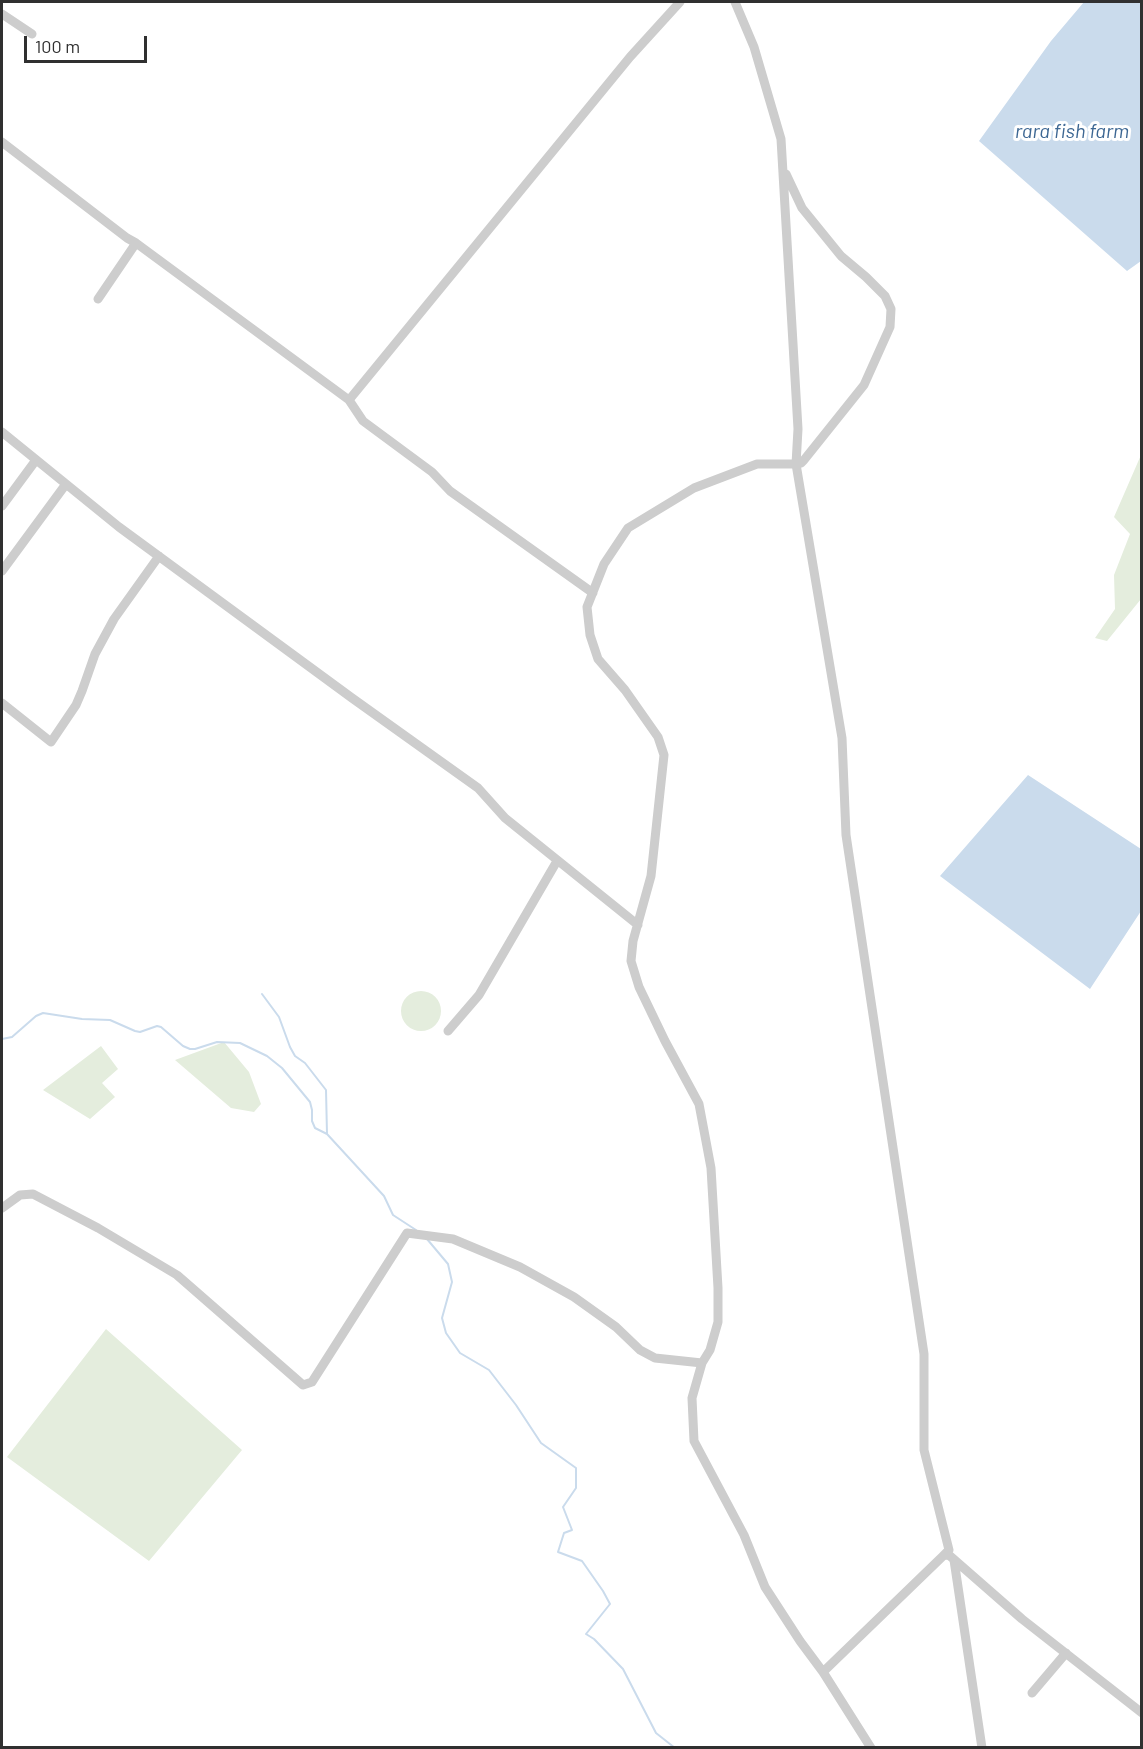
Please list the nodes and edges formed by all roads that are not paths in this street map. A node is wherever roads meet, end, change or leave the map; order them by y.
1 (680, 2) edge
2 (735, 2) edge
3 (2, 14) edge
4 (32, 34) dead end
5 (2, 142) edge
6 (783, 170) junction
7 (136, 243) junction
8 (98, 299) dead end
9 (349, 400) junction
10 (2, 432) edge
11 (36, 460) junction
12 (796, 464) junction
13 (66, 484) junction
14 (2, 506) edge
15 (159, 556) junction
16 (2, 571) edge
17 (593, 592) junction
18 (2, 704) edge
19 (557, 861) junction
20 (638, 925) junction
21 (448, 1031) dead end
22 (2, 1208) edge
23 (702, 1363) junction
24 (943, 1556) junction
25 (954, 1560) junction
26 (1066, 1653) junction
27 (823, 1672) junction
28 (1032, 1693) dead end
29 (1142, 1713) edge
30 (871, 1748) edge
31 (982, 1748) edge

1 - 9 street
2 - 6 street
3 - 4 street
5 - 7 street
6 - 12 street
6 - 12 street
7 - 8 street
7 - 9 street
9 - 17 street
10 - 11 street
11 - 13 street
11 - 14 street
12 - 17 street
12 - 24 street
13 - 15 street
13 - 16 street
15 - 18 street
15 - 19 street
17 - 20 street
19 - 20 street
19 - 21 street
20 - 23 street
22 - 23 street
23 - 27 street
24 - 25 street
24 - 27 street
25 - 26 street
25 - 31 street
26 - 28 street
26 - 29 street
27 - 30 street

